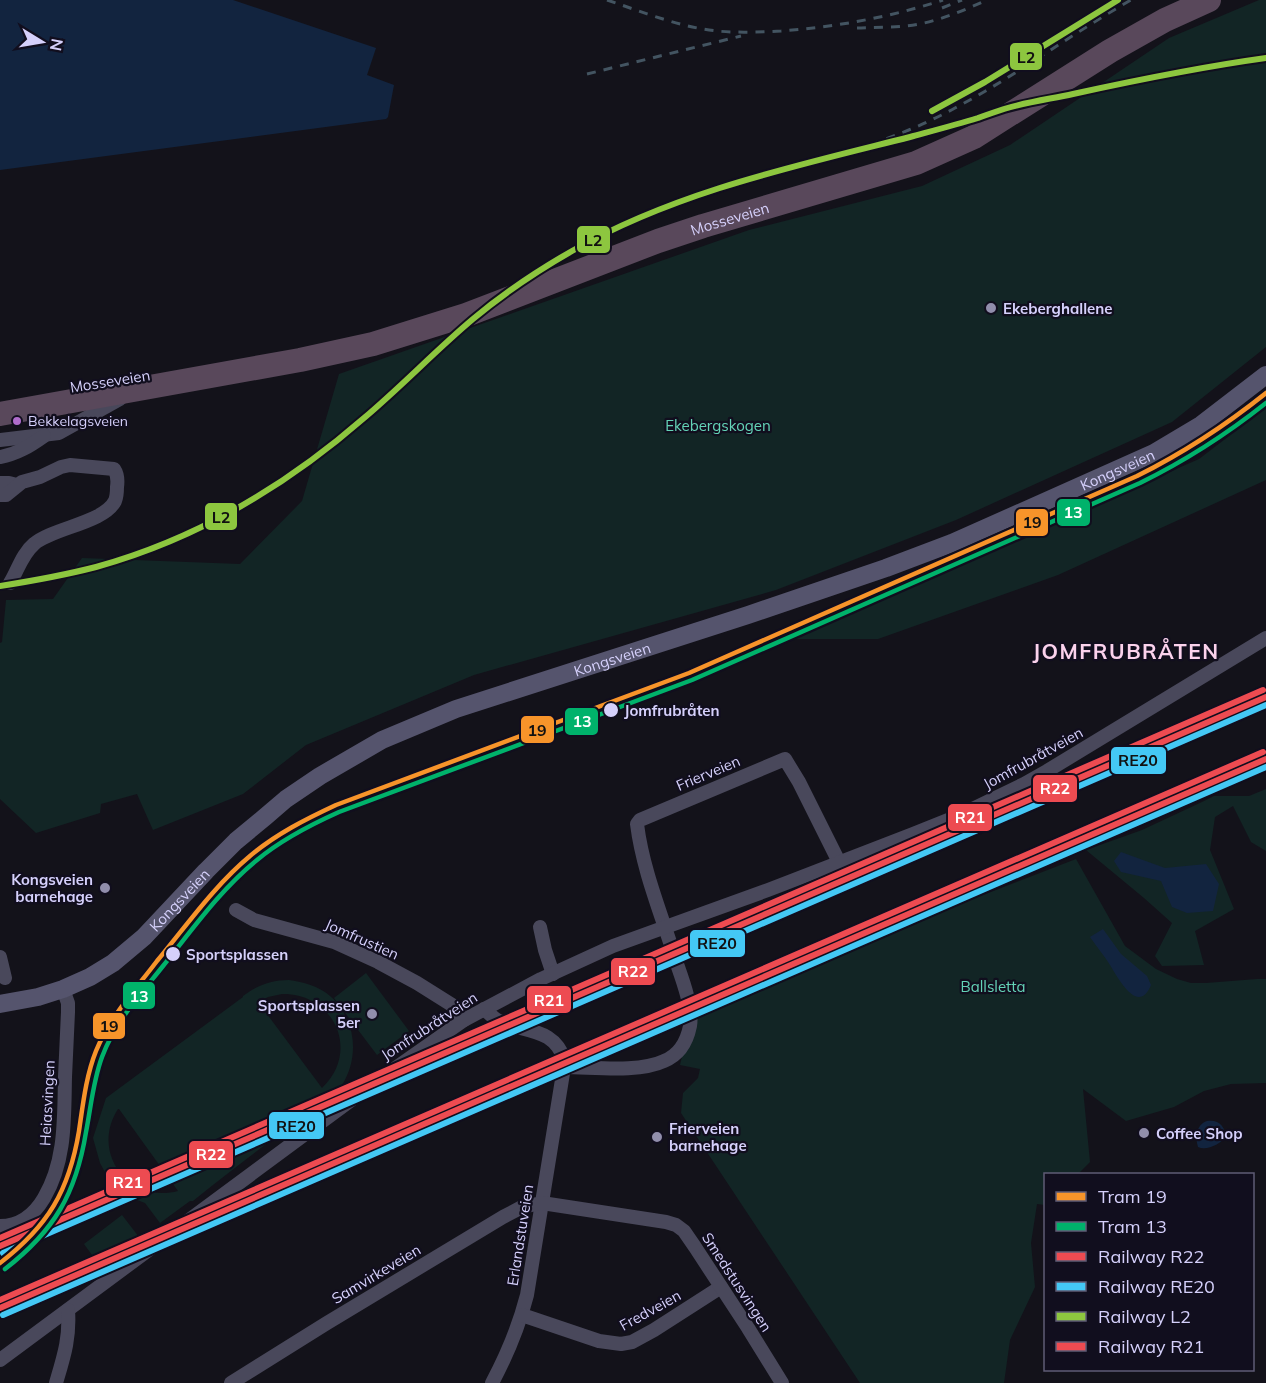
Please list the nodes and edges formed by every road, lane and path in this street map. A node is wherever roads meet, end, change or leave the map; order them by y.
1 (1209, 0) edge
2 (222, 374) junction
3 (1266, 375) edge
4 (137, 389) junction
5 (0, 401) edge
6 (0, 414) edge
7 (46, 435) junction
8 (0, 440) edge
9 (0, 457) edge
10 (0, 483) edge
11 (17, 485) junction
12 (0, 495) edge
13 (10, 584) dead end
14 (1266, 638) edge
15 (839, 862) junction
16 (236, 910) dead end
17 (540, 927) dead end
18 (666, 927) junction
19 (0, 957) edge
20 (553, 974) junction
21 (5, 978) dead end
22 (63, 989) junction
23 (0, 1004) edge
24 (484, 1009) junction
25 (464, 1020) junction
26 (565, 1067) junction
27 (542, 1203) junction
28 (0, 1226) edge
29 (721, 1287) junction
30 (68, 1310) junction
31 (522, 1315) junction
32 (0, 1360) edge
33 (56, 1383) edge
34 (231, 1383) edge
35 (492, 1383) edge
36 (782, 1383) edge

1 - 2 highway, Mosseveien
2 - 4 highway, Mosseveien
2 - 5 highway, Mosseveien
3 - 22 main road, Kongsveien
4 - 6 highway, Mosseveien
4 - 7 street, Mosseveien
7 - 8 street, Mosseveien
7 - 9 street
10 - 11 street
11 - 12 street
11 - 13 street
14 - 15 street, Jomfrubråtveien
15 - 18 street, Jomfrubråtveien
15 - 18 street, Frierveien
16 - 25 street, Jomfrustien
17 - 20 street
18 - 20 street, Jomfrubråtveien
18 - 26 street
19 - 21 street
20 - 24 street, Jomfrubråtveien
22 - 23 main road, Kongsveien
22 - 28 street, Heiasvingen
24 - 25 street, Jomfrubråtveien
24 - 26 street
25 - 30 street, Jomfrubråtveien
26 - 27 street, Erlandstuveien
27 - 29 street, Smedstusvingen
27 - 31 street, Erlandstuveien
27 - 34 street, Samvirkeveien
29 - 31 street, Fredveien
29 - 36 street, Smedstusvingen
30 - 32 street, Jomfrubråtveien
30 - 33 street
31 - 35 street, Erlandstuveien

